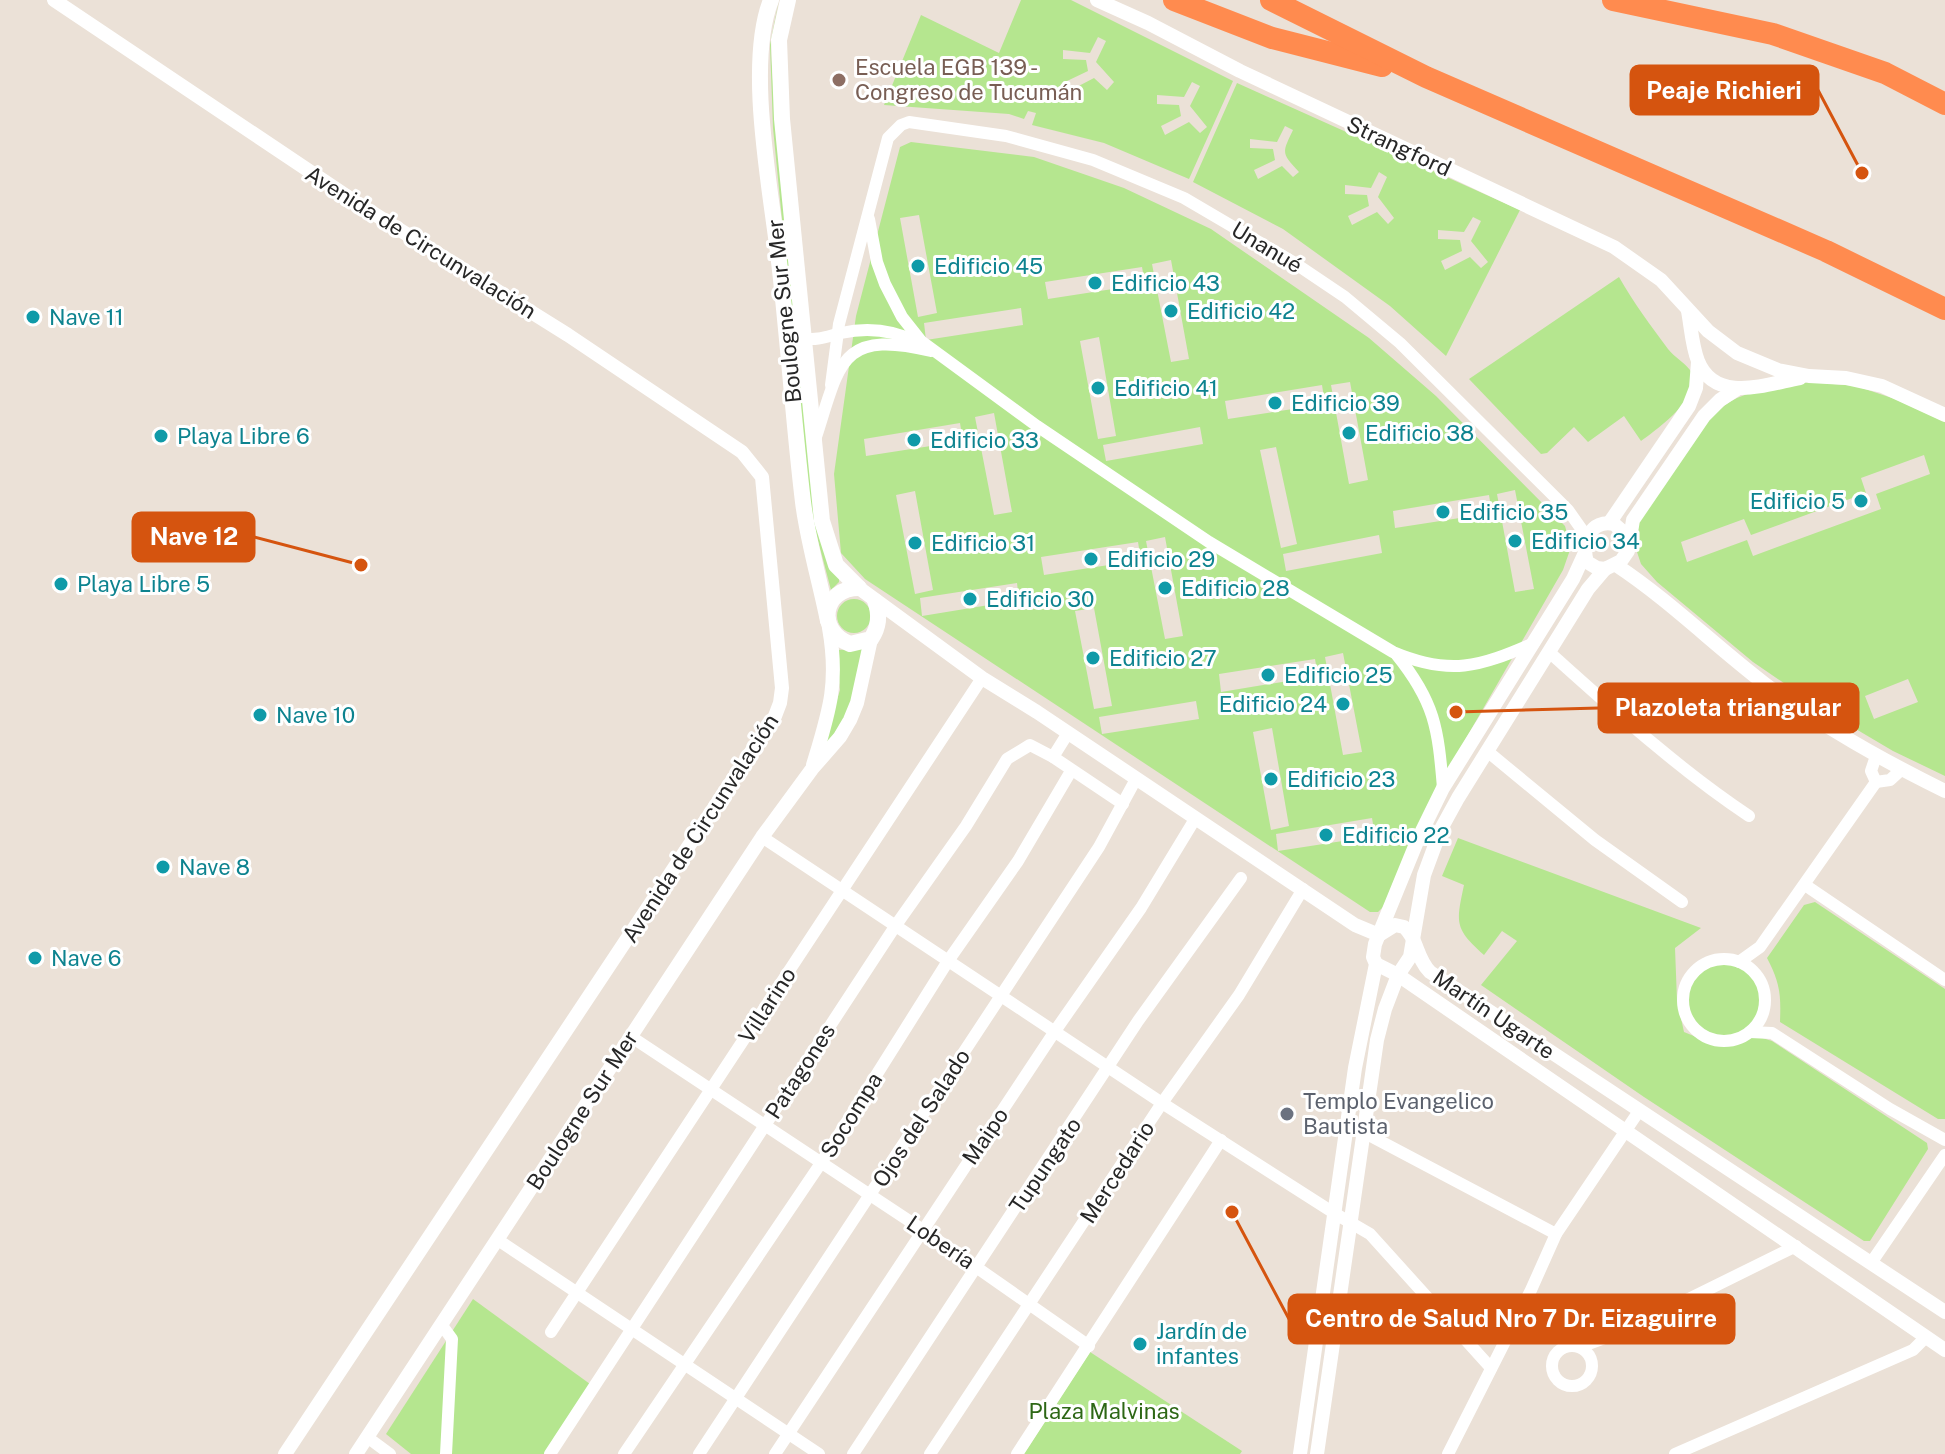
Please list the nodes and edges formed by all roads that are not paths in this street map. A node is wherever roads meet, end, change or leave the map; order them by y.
1 (54, 0) edge
2 (771, 0) edge
3 (788, 0) edge
4 (1097, 0) edge
5 (1174, 0) edge
6 (1271, 0) edge
7 (1613, 0) edge
8 (1426, 77) junction
9 (1945, 104) edge
10 (868, 211) junction
11 (1945, 309) edge
12 (1688, 311) junction
13 (838, 334) junction
14 (803, 338) junction
15 (934, 352) junction
16 (1698, 362) junction
17 (1809, 376) junction
18 (831, 385) junction
19 (1737, 389) junction
20 (1945, 415) edge
21 (813, 447) junction
22 (1568, 510) junction
23 (1604, 524) junction
24 (1587, 537) junction
25 (1628, 544) junction
26 (1584, 555) junction
27 (1610, 567) junction
28 (1645, 584) junction
29 (859, 588) junction
30 (875, 601) junction
31 (900, 620) junction
32 (829, 624) junction
33 (873, 637) junction
34 (1534, 643) junction
35 (1393, 652) junction
36 (1549, 652) junction
37 (982, 678) junction
38 (1068, 733) junction
39 (1487, 751) junction
40 (1876, 756) junction
41 (1053, 757) junction
42 (812, 769) junction
43 (1902, 769) junction
44 (1071, 771) junction
45 (1136, 779) junction
46 (1876, 782) junction
47 (1443, 788) junction
48 (1945, 791) edge
49 (1123, 804) junction
50 (1749, 816) dead end
51 (1195, 819) junction
52 (762, 837) junction
53 (1241, 878) dead end
54 (1805, 885) junction
55 (843, 889) junction
56 (1303, 889) junction
57 (1682, 902) dead end
58 (896, 925) junction
59 (1379, 935) junction
60 (1414, 940) junction
61 (1760, 947) junction
62 (948, 961) junction
63 (1739, 962) junction
64 (1376, 964) junction
65 (1398, 975) junction
66 (1945, 980) edge
67 (1761, 983) junction
68 (1002, 995) junction
69 (1764, 1007) junction
70 (1055, 1031) junction
71 (1750, 1032) junction
72 (1772, 1033) junction
73 (630, 1036) junction
74 (1110, 1067) junction
75 (711, 1092) junction
76 (1162, 1103) junction
77 (1639, 1111) junction
78 (764, 1126) junction
79 (1626, 1131) junction
80 (1363, 1132) junction
81 (1221, 1140) junction
82 (1945, 1140) edge
83 (1945, 1155) edge
84 (821, 1163) junction
85 (870, 1195) junction
86 (1334, 1213) junction
87 (1350, 1221) junction
88 (923, 1230) junction
89 (1556, 1234) junction
90 (498, 1240) junction
91 (1796, 1246) junction
92 (1871, 1263) junction
93 (977, 1267) junction
94 (578, 1292) junction
95 (1031, 1304) junction
96 (1945, 1312) edge
97 (441, 1324) junction
98 (631, 1329) junction
99 (551, 1332) dead end
100 (1926, 1337) junction
101 (1089, 1346) junction
102 (1580, 1347) dead end
103 (1945, 1350) edge
104 (684, 1366) junction
105 (1491, 1368) junction
106 (736, 1398) junction
107 (789, 1433) junction
108 (367, 1437) junction
109 (285, 1454) edge
110 (356, 1454) edge
111 (390, 1454) edge
112 (446, 1454) edge
113 (550, 1454) edge
114 (624, 1454) edge
115 (699, 1454) edge
116 (775, 1454) edge
117 (819, 1454) edge
118 (853, 1454) edge
119 (930, 1454) edge
120 (1017, 1454) edge
121 (1300, 1454) edge
122 (1317, 1454) edge
123 (1448, 1454) edge
124 (1675, 1454) edge

1 - 109 street, Avenida de Circunvalación
2 - 32 main road, Boulogne Sur Mer
3 - 14 main road, Boulogne Sur Mer
4 - 12 street, Strangford
5 - 8 highway
6 - 8 highway
7 - 9 highway
8 - 11 highway
10 - 13 street
10 - 15 street
10 - 22 street, Unanué
12 - 16 street, Strangford
12 - 17 street, Strangford
13 - 14 street
13 - 15 street
13 - 18 street
14 - 21 main road, Boulogne Sur Mer
15 - 18 street
15 - 35 street
16 - 19 street
16 - 23 street
17 - 19 street, Strangford
17 - 20 street, Strangford
18 - 21 street
19 - 25 street
21 - 29 main road, Boulogne Sur Mer
22 - 23 street, Unanué
22 - 24 street, Unanué
23 - 24 street
23 - 25 street
24 - 26 street
25 - 27 street
25 - 28 street
26 - 27 street
26 - 34 street
27 - 28 street
27 - 36 street
28 - 40 street
29 - 30 street
29 - 32 main road
30 - 31 street
30 - 33 main road
31 - 33 street
31 - 37 street
32 - 33 main road
32 - 42 street, Boulogne Sur Mer
33 - 42 street, Boulogne Sur Mer
34 - 35 street
34 - 47 street
35 - 47 street
36 - 39 street
36 - 50 street
37 - 38 street
37 - 55 street, Villarino
38 - 41 street
38 - 45 street
39 - 57 street
39 - 60 street
40 - 43 street
40 - 46 street
41 - 44 street
41 - 58 street, Patagones
42 - 52 street, Boulogne Sur Mer
43 - 46 street
43 - 48 street
44 - 49 street
44 - 62 street, Socompa
45 - 49 street, Ojos del Salado
45 - 51 street
46 - 54 street
47 - 59 street
49 - 68 street, Ojos del Salado
51 - 56 street
51 - 70 street, Maipo
52 - 55 street
52 - 73 street, Boulogne Sur Mer
53 - 74 street, Tupungato
54 - 61 street
54 - 66 street
55 - 58 street
55 - 75 street, Villarino
56 - 59 street
56 - 76 street, Mercedario
58 - 62 street
58 - 78 street, Patagones
59 - 60 street
59 - 64 street
60 - 65 street
60 - 77 street, Martín Ugarte
61 - 63 street
61 - 67 street
62 - 68 street
62 - 84 street, Socompa
63 - 67 street
63 - 71 street
64 - 65 street, Martín Ugarte
64 - 86 street
65 - 79 street, Martín Ugarte
65 - 80 street
67 - 69 street
68 - 70 street
68 - 85 street, Ojos del Salado
69 - 71 street
69 - 72 street
70 - 74 street
70 - 88 street, Maipo
71 - 72 street
72 - 82 street
73 - 75 street, Lobería
73 - 90 street, Boulogne Sur Mer
74 - 76 street
74 - 93 street, Tupungato
75 - 78 street, Lobería
75 - 94 street, Villarino
76 - 81 street
76 - 95 street, Mercedario
77 - 79 street
77 - 92 street, Martín Ugarte
78 - 84 street, Lobería
78 - 98 street, Patagones
79 - 89 street
79 - 91 street, Martín Ugarte
80 - 87 street
80 - 89 street
81 - 86 street
81 - 101 street
83 - 92 street
84 - 85 street, Lobería
84 - 104 street, Socompa
85 - 88 street, Lobería
85 - 106 street, Ojos del Salado
86 - 87 street
86 - 121 street
87 - 105 street
87 - 122 street
88 - 93 street, Lobería
88 - 107 street, Maipo
89 - 105 street
90 - 94 street
90 - 97 street, Boulogne Sur Mer
91 - 100 street, Martín Ugarte
91 - 102 street
92 - 96 street, Martín Ugarte
93 - 95 street, Lobería
93 - 118 street, Tupungato
94 - 98 street
94 - 99 street, Villarino
95 - 101 street, Lobería
95 - 119 street, Mercedario
97 - 108 street, Boulogne Sur Mer
97 - 112 street
98 - 104 street
98 - 113 street, Patagones
100 - 103 street, Martín Ugarte
100 - 124 street
101 - 120 street
104 - 106 street
104 - 114 street, Socompa
105 - 123 street
106 - 107 street
106 - 115 street, Ojos del Salado
107 - 116 street, Maipo
107 - 117 street
108 - 110 street, Boulogne Sur Mer
108 - 111 street

